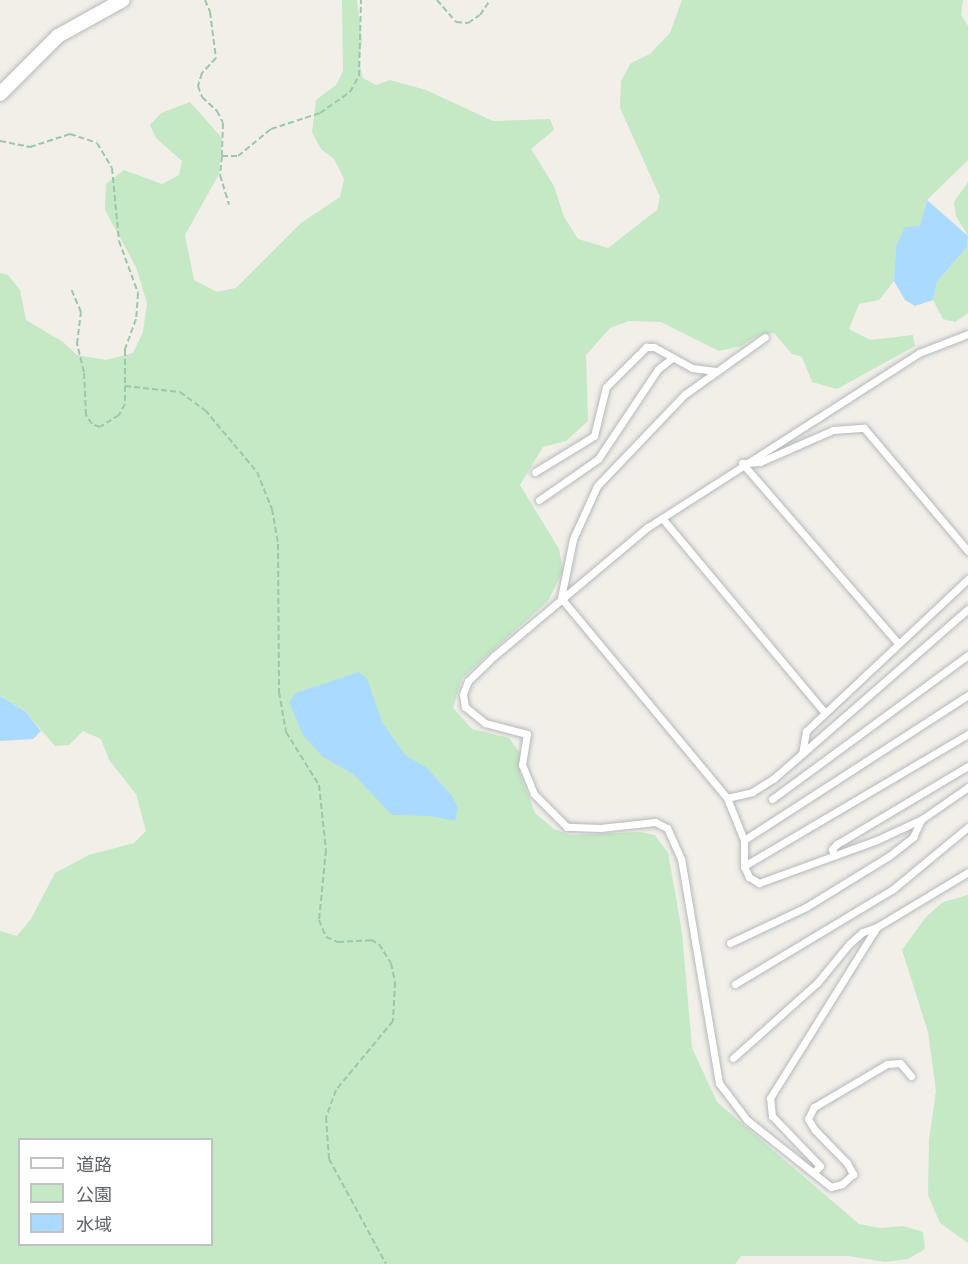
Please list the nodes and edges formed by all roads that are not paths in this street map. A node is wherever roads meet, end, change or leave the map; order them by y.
1 (123, 0) edge
2 (0, 94) edge
3 (968, 334) edge
4 (765, 337) dead end
5 (672, 358) junction
6 (716, 371) junction
7 (742, 463) junction
8 (535, 472) dead end
9 (539, 500) dead end
10 (662, 518) junction
11 (968, 551) edge
12 (968, 579) edge
13 (561, 598) junction
14 (968, 609) edge
15 (897, 642) junction
16 (968, 654) edge
17 (968, 695) edge
18 (824, 712) junction
19 (968, 734) edge
20 (802, 754) junction
21 (968, 766) edge
22 (968, 787) edge
23 (727, 798) junction
24 (772, 799) dead end
25 (922, 819) junction
26 (968, 827) edge
27 (744, 840) junction
28 (834, 856) junction
29 (744, 866) junction
30 (968, 872) edge
31 (877, 927) junction
32 (730, 943) dead end
33 (735, 984) dead end
34 (733, 1058) dead end
35 (911, 1076) dead end
36 (814, 1172) junction

1 - 2 street
3 - 7 lane
4 - 6 lane
5 - 6 lane
5 - 8 lane
5 - 9 lane
6 - 13 lane
7 - 10 lane
7 - 11 lane
7 - 15 lane
10 - 13 lane
10 - 18 lane
12 - 15 lane
13 - 23 lane
13 - 36 lane
14 - 20 lane
15 - 18 lane
16 - 24 lane
17 - 27 lane
18 - 20 lane
19 - 29 lane
20 - 23 lane
21 - 28 lane
22 - 25 lane
23 - 27 lane
25 - 28 lane
25 - 32 lane
26 - 33 lane
27 - 29 lane
28 - 29 lane
30 - 31 lane
31 - 34 lane
31 - 36 lane
35 - 36 lane

